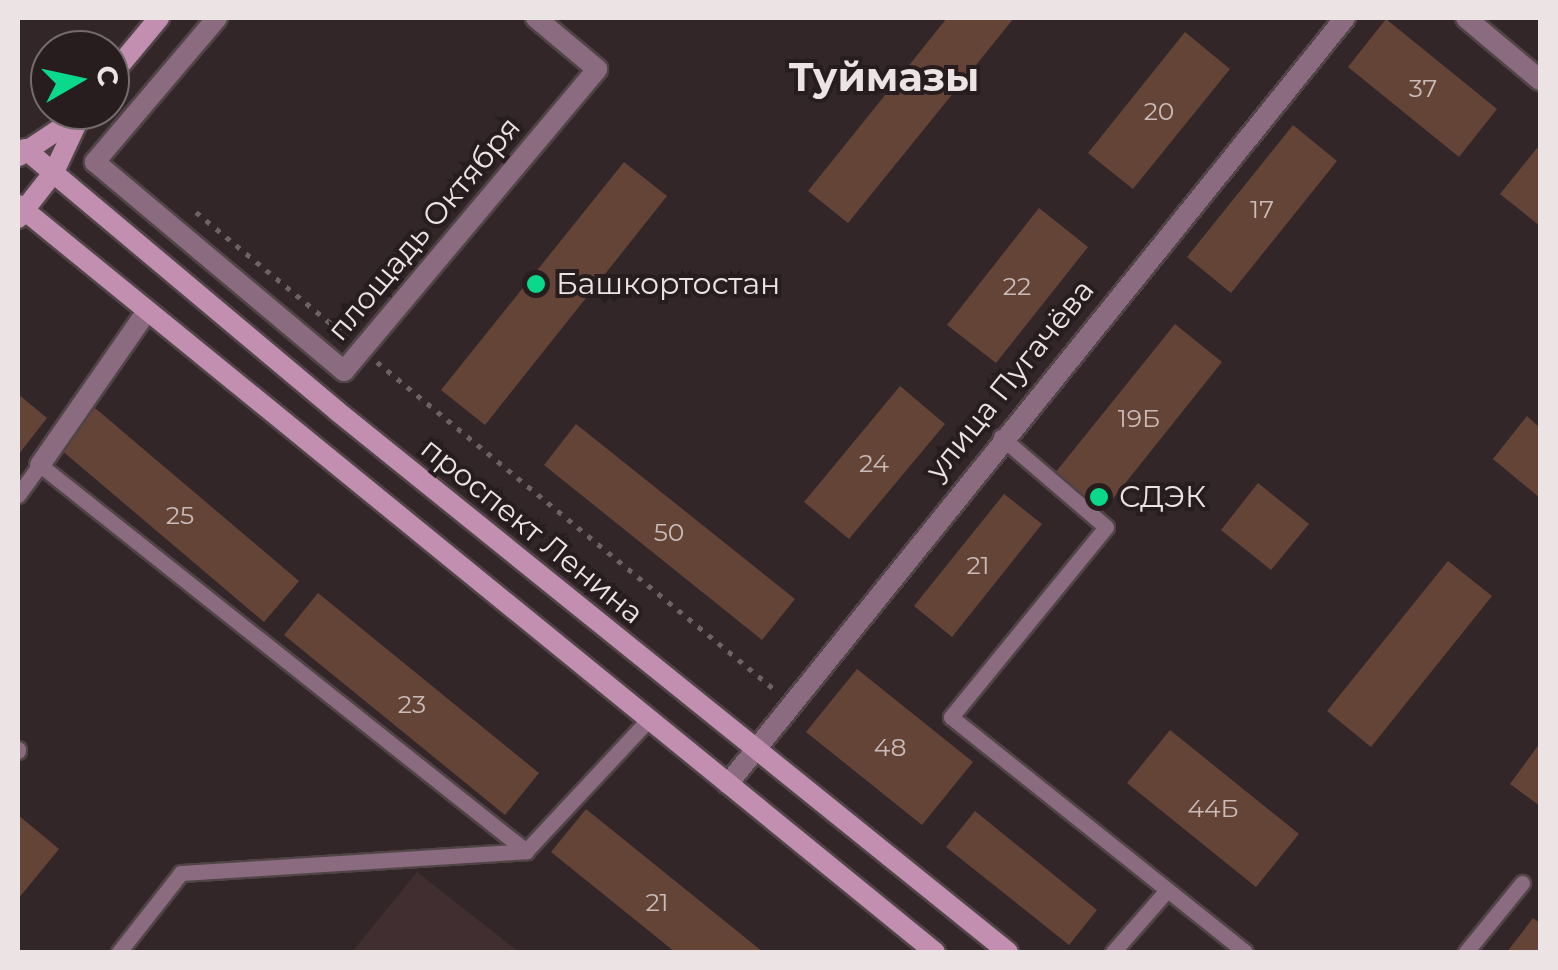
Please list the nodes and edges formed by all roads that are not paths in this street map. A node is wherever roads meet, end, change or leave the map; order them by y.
1 (159, 18) edge
2 (216, 18) edge
3 (536, 18) edge
4 (1345, 18) edge
5 (1466, 18) edge
6 (130, 54) edge
7 (1540, 80) edge
8 (56, 130) edge
9 (73, 130) edge
10 (21, 153) edge
11 (54, 172) junction
12 (20, 211) edge
13 (147, 311) junction
14 (1001, 437) junction
15 (40, 466) junction
16 (18, 495) edge
17 (649, 720) junction
18 (756, 749) junction
19 (728, 784) junction
20 (526, 850) junction
21 (1522, 882) dead end
22 (1167, 890) junction
23 (119, 952) edge
24 (935, 952) edge
25 (1008, 952) edge
26 (1113, 952) edge
27 (1245, 952) edge
28 (1466, 952) edge

1 - 6 street
2 - 3 street, площадь Октября
4 - 14 street, улица Пугачёва
5 - 7 street
8 - 10 street
9 - 11 street
10 - 11 street, проспект Ленина
11 - 12 street
11 - 18 street, проспект Ленина
12 - 13 street
13 - 15 street
13 - 17 street
14 - 18 street, улица Пугачёва
14 - 22 lane
15 - 16 lane
15 - 20 lane
17 - 19 street
17 - 20 lane
18 - 19 street, улица Пугачёва
18 - 25 street, проспект Ленина
19 - 24 street
20 - 23 lane
21 - 28 lane
22 - 26 lane
22 - 27 lane

